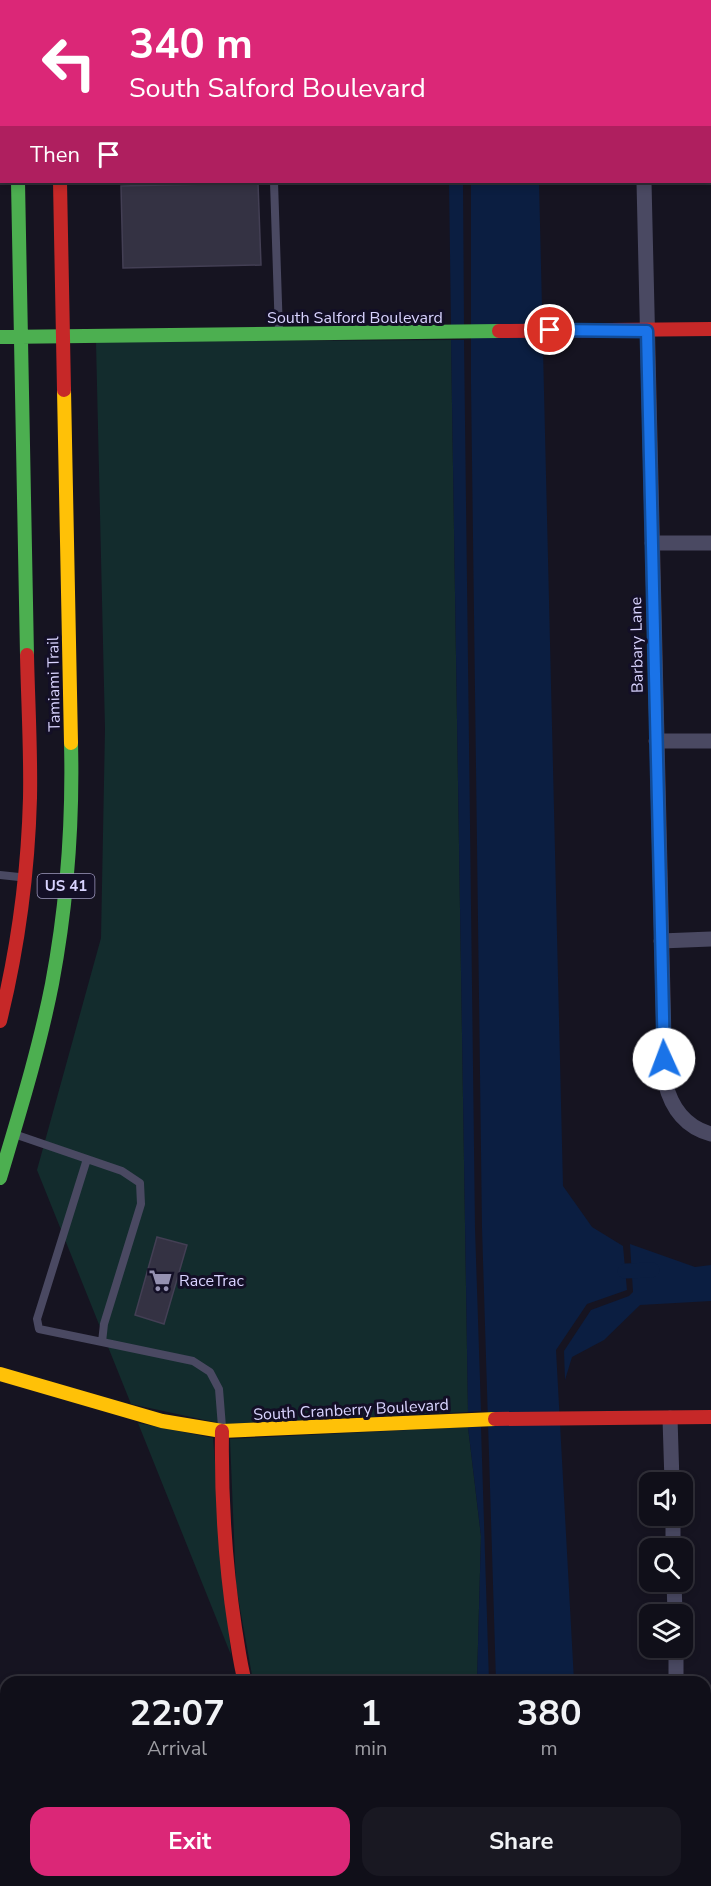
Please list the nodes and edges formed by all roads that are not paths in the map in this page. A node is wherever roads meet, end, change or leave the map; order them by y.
1 (18, 183) edge
2 (60, 183) edge
3 (274, 183) edge
4 (644, 183) edge
5 (711, 329) edge
6 (647, 331) junction
7 (279, 334) junction
8 (64, 335) junction
9 (21, 336) junction
10 (0, 337) edge
11 (652, 543) junction
12 (711, 543) edge
13 (656, 741) junction
14 (711, 741) edge
15 (0, 875) edge
16 (25, 877) junction
17 (711, 939) edge
18 (660, 941) junction
19 (0, 1022) edge
20 (13, 1133) junction
21 (711, 1134) edge
22 (87, 1159) junction
23 (0, 1178) edge
24 (102, 1342) junction
25 (0, 1374) edge
26 (711, 1417) edge
27 (670, 1418) junction
28 (222, 1431) junction
29 (672, 1472) edge
30 (676, 1658) edge
31 (244, 1676) edge
32 (676, 1676) edge

1 - 9 main road, Tamiami Trail / US 41
2 - 8 main road, Tamiami Trail / US 41
3 - 7 lane
4 - 6 street, Barbary Lane
5 - 6 main road, South Salford Boulevard
6 - 7 main road, South Salford Boulevard
6 - 11 street, Barbary Lane
7 - 8 main road, South Salford Boulevard
8 - 9 main road, South Salford Boulevard
8 - 20 main road, Tamiami Trail / US 41
9 - 10 main road, South Salford Boulevard
9 - 16 main road, Tamiami Trail / US 41
11 - 12 street
11 - 13 street, Barbary Lane
13 - 14 street
13 - 18 street, Barbary Lane
15 - 16 lane
16 - 19 main road, Tamiami Trail / US 41
17 - 18 street
18 - 21 street, Barbary Lane
20 - 22 lane
20 - 23 main road, Tamiami Trail / US 41
22 - 24 lane
22 - 24 lane
24 - 28 lane
25 - 28 main road, South Cranberry Boulevard
26 - 27 main road, South Cranberry Boulevard
27 - 28 main road, South Cranberry Boulevard
27 - 29 street
28 - 31 main road
30 - 32 street

